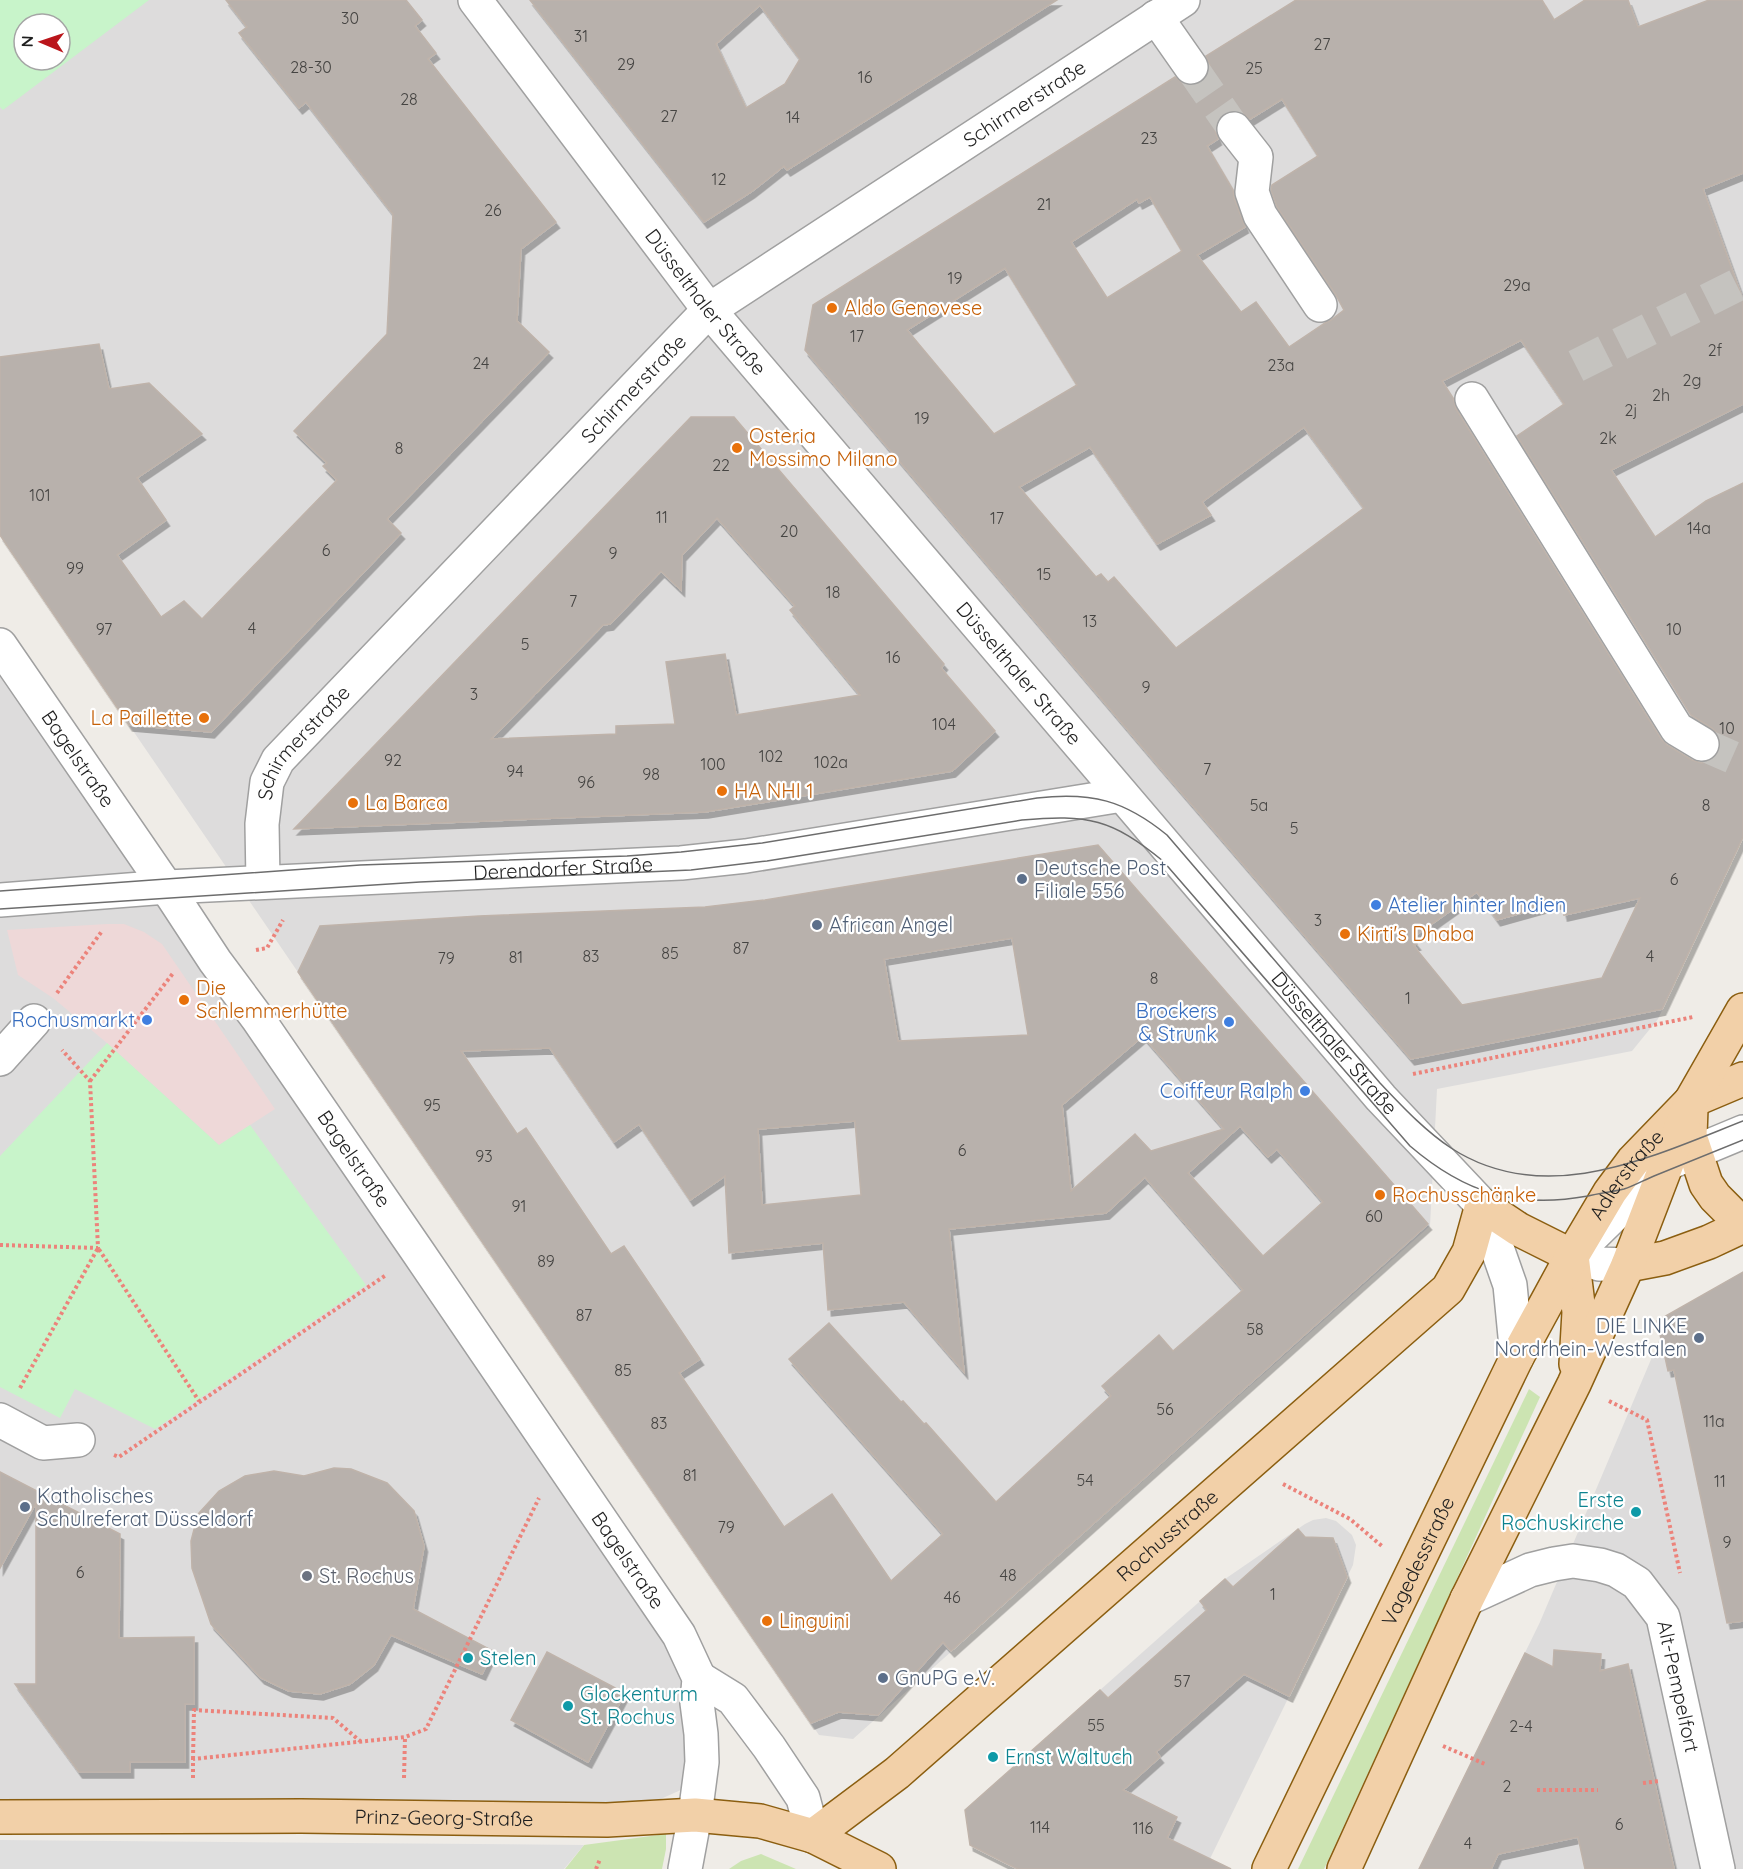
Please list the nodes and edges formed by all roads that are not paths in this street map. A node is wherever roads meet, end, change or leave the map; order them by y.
1 (475, 0) edge
2 (1183, 0) edge
3 (1156, 17) junction
4 (1191, 67) tunnel mouth
5 (1234, 129) tunnel mouth
6 (1320, 305) dead end
7 (709, 310) junction
8 (1472, 399) dead end
9 (0, 645) edge
10 (1702, 744) tunnel mouth
11 (1122, 795) junction
12 (263, 882) junction
13 (166, 887) junction
14 (0, 900) edge
15 (34, 1021) road end
16 (1736, 1022) edge
17 (0, 1059) edge
18 (1743, 1079) edge
19 (1691, 1101) junction
20 (1743, 1132) edge
21 (1681, 1158) junction
22 (1482, 1205) junction
23 (1743, 1226) edge
24 (1572, 1256) junction
25 (1628, 1265) junction
26 (1517, 1357) junction
27 (1574, 1384) junction
28 (1, 1420) edge
29 (78, 1440) road end
30 (1467, 1599) junction
31 (699, 1678) junction
32 (696, 1815) junction
33 (0, 1817) edge
34 (813, 1836) junction
35 (685, 1869) edge
36 (879, 1869) edge
37 (1269, 1869) edge
38 (1344, 1869) edge
39 (1718, 1869) edge

1 - 7 street, Düsselthaler Straße
2 - 3 street, Schirmerstraße
3 - 4 street
3 - 7 street, Schirmerstraße
5 - 6 street
7 - 11 street, Düsselthaler Straße
7 - 12 street, Schirmerstraße
8 - 10 street
9 - 13 street, Bagelstraße
11 - 12 street, Derendorfer Straße
11 - 22 street, Düsselthaler Straße
12 - 13 street, Derendorfer Straße
13 - 14 street, Derendorfer Straße
13 - 31 street, Bagelstraße
15 - 17 street
16 - 19 main road, Adlerstraße
18 - 19 main road
19 - 21 main road, Adlerstraße
19 - 24 main road, Adlerstraße
20 - 21 street
21 - 23 main road
21 - 24 street
21 - 25 main road, Adlerstraße
22 - 24 main road, Düsselthaler Straße
22 - 26 street
22 - 34 main road, Rochusstraße
23 - 25 main road
24 - 25 street, Düsselthaler Straße
24 - 26 main road, Vagedesstraße
24 - 27 main road
25 - 27 main road
26 - 37 main road, Vagedesstraße
27 - 30 main road
28 - 29 street
30 - 38 main road
30 - 39 street, Alt-Pempelfort
31 - 32 street, Bagelstraße
31 - 34 street
32 - 33 main road, Prinz-Georg-Straße
32 - 34 main road, Prinz-Georg-Straße
32 - 35 street
34 - 36 main road, Prinz-Georg-Straße

